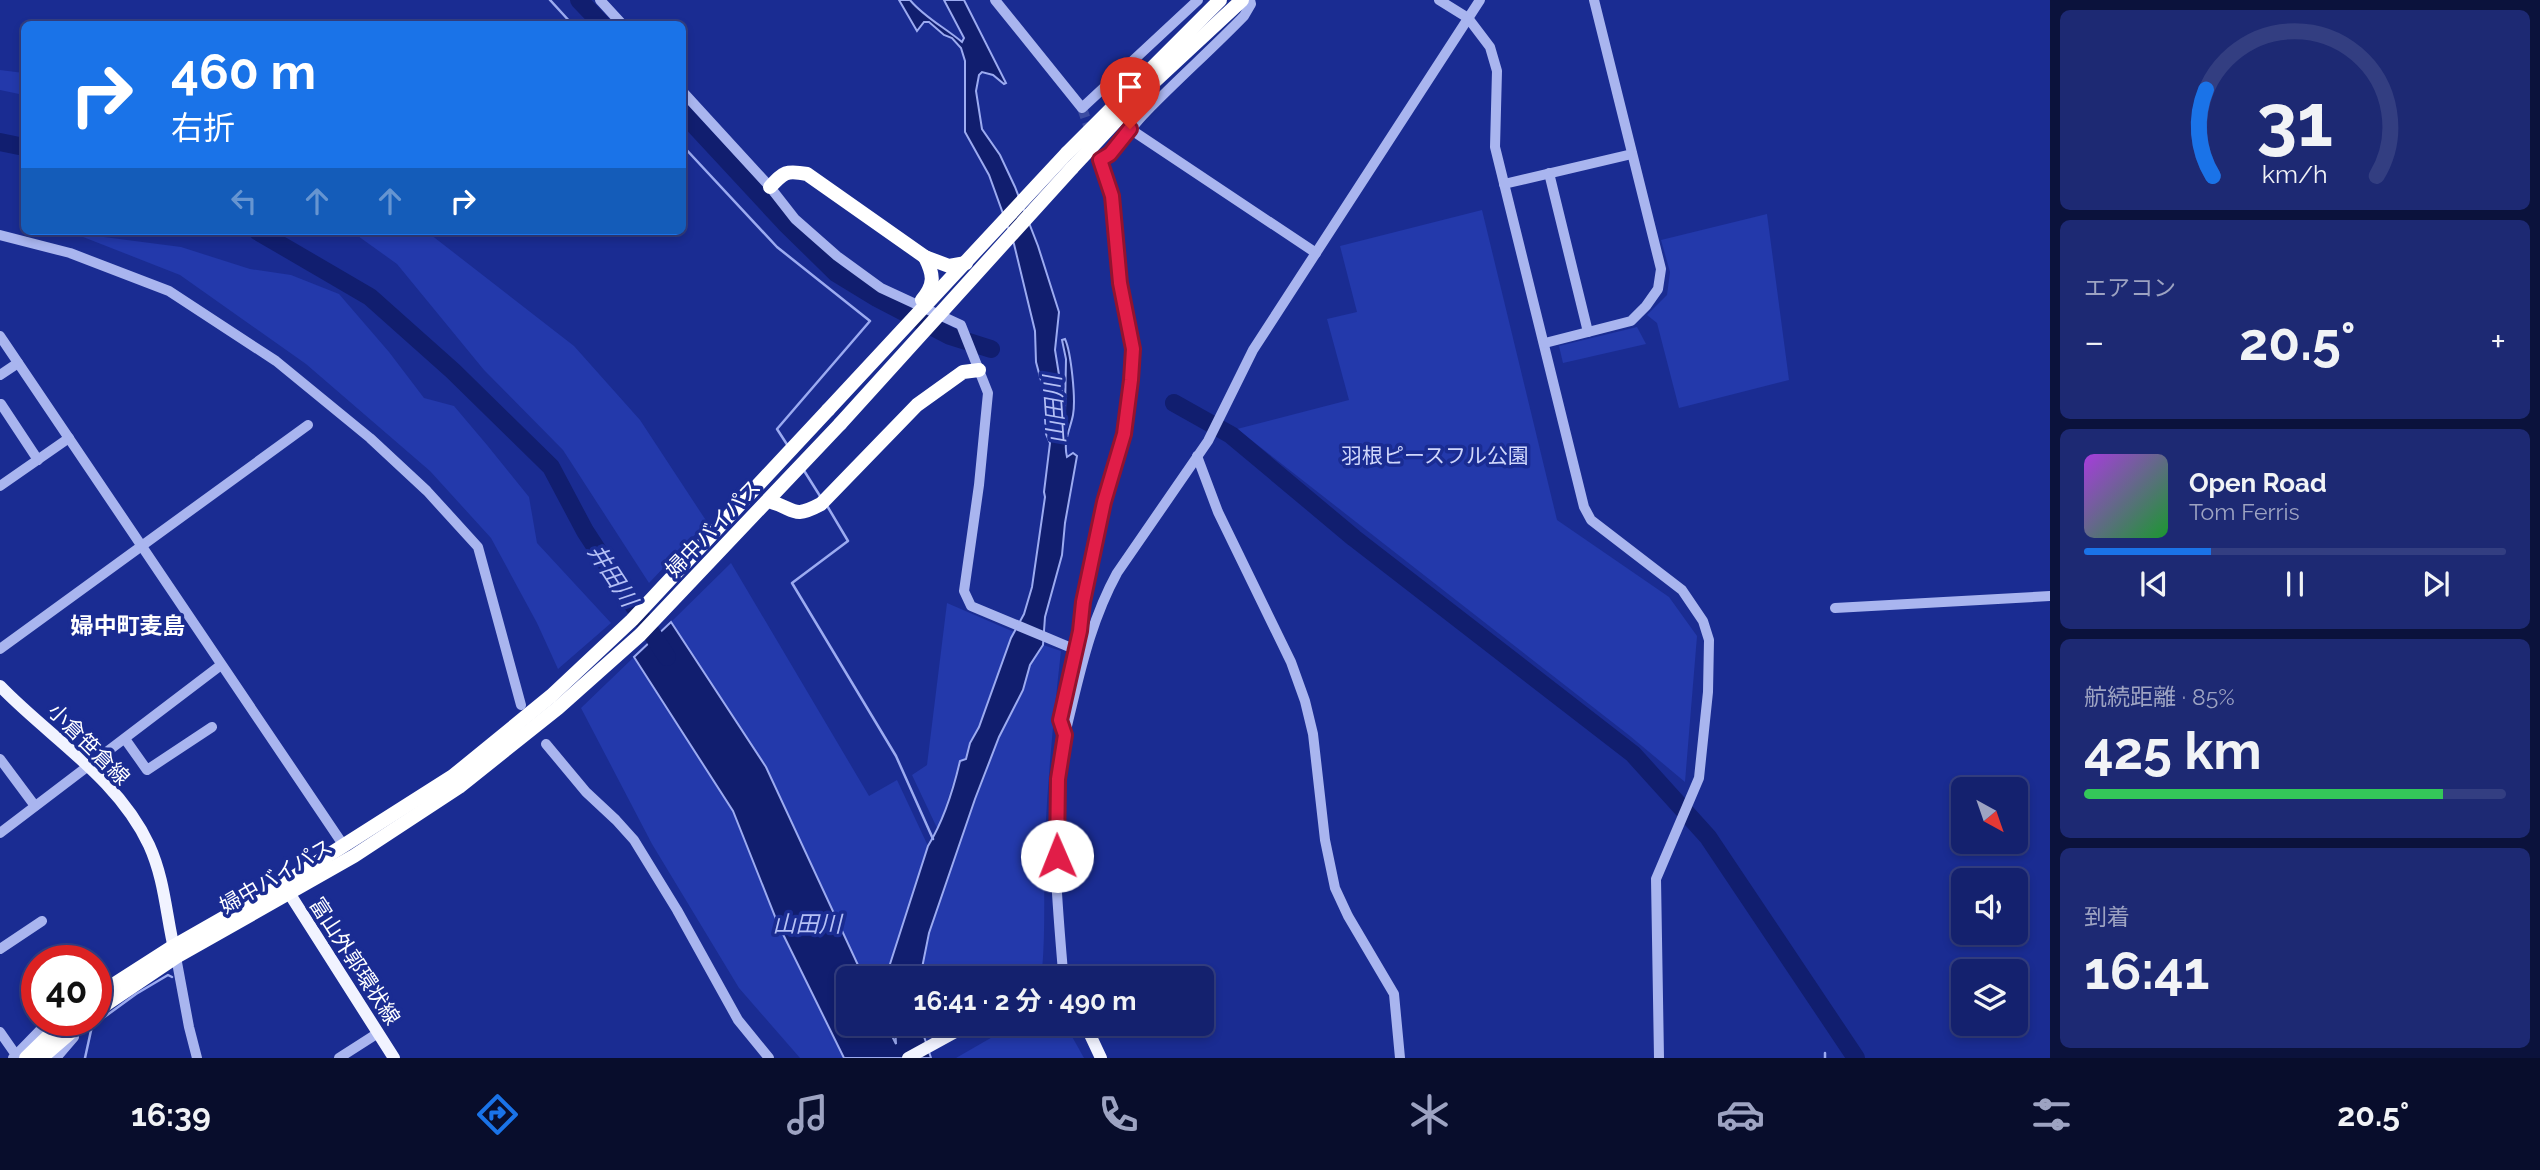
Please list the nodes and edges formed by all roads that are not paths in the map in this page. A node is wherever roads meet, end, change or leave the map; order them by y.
1 (600, 0) edge
2 (995, 0) edge
3 (1198, 0) edge
4 (1220, 0) edge
5 (1242, 0) edge
6 (1250, 0) edge
7 (1439, 0) edge
8 (1480, 0) edge
9 (1594, 0) edge
10 (1468, 19) junction
11 (619, 21) edge
12 (686, 95) edge
13 (1130, 129) junction
14 (1632, 154) junction
15 (1549, 173) junction
16 (1504, 184) junction
17 (770, 187) junction
18 (0, 235) edge
19 (1316, 253) junction
20 (925, 257) junction
21 (966, 263) junction
22 (1588, 332) junction
23 (0, 336) edge
24 (1545, 343) junction
25 (878, 356) junction
26 (18, 363) junction
27 (977, 365) junction
28 (0, 374) edge
29 (1, 404) edge
30 (840, 424) junction
31 (308, 425) dead end
32 (69, 438) junction
33 (1198, 456) junction
34 (38, 460) junction
35 (0, 486) edge
36 (768, 502) junction
37 (821, 504) junction
38 (141, 547) junction
39 (2050, 596) edge
40 (1835, 608) dead end
41 (1072, 648) junction
42 (0, 649) edge
43 (221, 665) junction
44 (0, 686) edge
45 (554, 702) junction
46 (521, 705) dead end
47 (212, 727) dead end
48 (1065, 735) junction
49 (125, 739) junction
50 (546, 744) dead end
51 (0, 759) edge
52 (88, 764) junction
53 (35, 806) junction
54 (0, 833) edge
55 (344, 846) junction
56 (286, 890) junction
57 (42, 921) dead end
58 (0, 949) edge
59 (175, 952) junction
60 (1058, 966) edge
61 (112, 997) edge
62 (0, 1032) edge
63 (378, 1033) junction
64 (36, 1036) edge
65 (45, 1036) edge
66 (65, 1036) edge
67 (73, 1036) edge
68 (948, 1036) edge
69 (1091, 1036) edge
70 (18, 1057) edge
71 (41, 1058) edge
72 (56, 1058) edge
73 (197, 1058) edge
74 (339, 1058) edge
75 (394, 1058) edge
76 (769, 1058) edge
77 (908, 1058) edge
78 (1101, 1058) edge
79 (1400, 1058) edge
80 (1660, 1058) edge

1 - 11 street
2 - 3 street
4 - 21 highway, 婦中バイパス, bridge
5 - 30 highway, 婦中バイパス, bridge
6 - 13 street
7 - 10 street
8 - 10 street
9 - 14 street
10 - 16 street
10 - 19 street
12 - 17 street
13 - 19 street
13 - 41 street
14 - 15 street
14 - 22 street
15 - 16 street
15 - 22 street
16 - 24 street
17 - 20 highway
17 - 27 street
18 - 46 street
19 - 33 street
20 - 21 highway
20 - 25 highway, bridge
21 - 25 highway, 婦中バイパス, bridge
22 - 24 street
23 - 26 street
24 - 80 street
25 - 45 highway, 婦中バイパス, bridge
26 - 28 street
26 - 32 street
27 - 37 highway
27 - 41 street
29 - 34 street
30 - 36 highway, 婦中バイパス
30 - 37 highway
31 - 38 street
32 - 34 street
32 - 38 street
33 - 48 street
33 - 79 street
34 - 35 street
36 - 37 highway
36 - 45 highway, 婦中バイパス
38 - 42 street
38 - 43 street
39 - 40 street
41 - 48 street
43 - 49 street
43 - 55 street
44 - 52 main road, 小倉笹倉線
45 - 55 highway, 婦中バイパス
45 - 56 highway, 婦中バイパス
47 - 49 street
48 - 60 street
49 - 52 street
50 - 76 street
51 - 53 street
52 - 53 street
52 - 59 main road, 小倉笹倉線
53 - 54 street
55 - 56 highway, 婦中バイパス
56 - 59 highway, 婦中バイパス
56 - 63 main road, 富山外郭環状線
57 - 58 street
59 - 61 highway, 婦中バイパス
59 - 73 street
62 - 70 street
63 - 74 street
63 - 75 main road, 富山外郭環状線
64 - 70 street
65 - 70 highway
66 - 71 highway, 婦中バイパス
67 - 72 street
68 - 77 main road
69 - 78 main road

